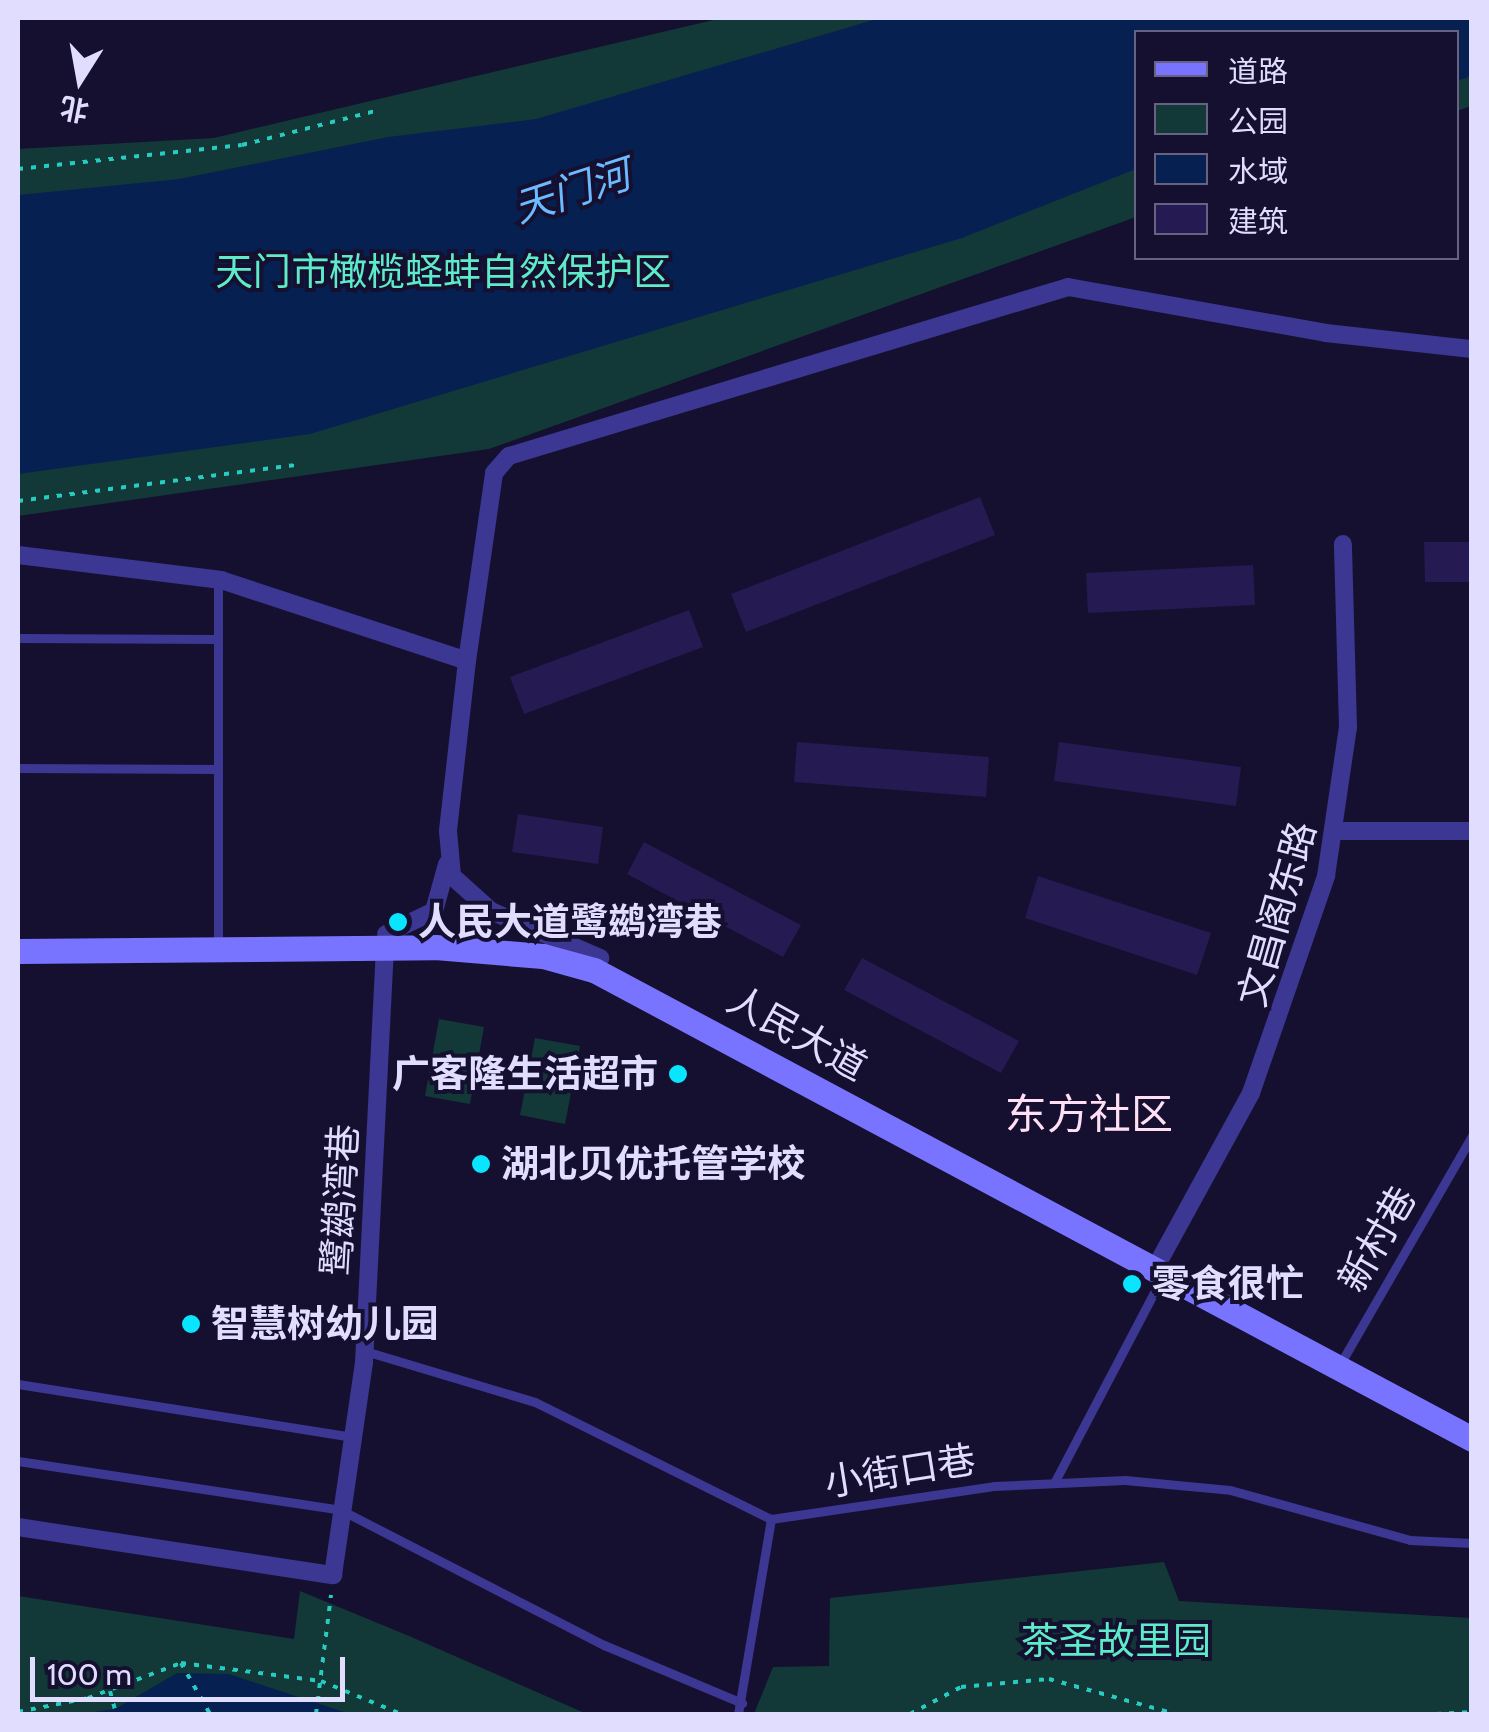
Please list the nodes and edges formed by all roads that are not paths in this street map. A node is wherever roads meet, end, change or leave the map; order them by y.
1 (1472, 349) edge
2 (1343, 544) dead end
3 (18, 554) edge
4 (218, 580) junction
5 (18, 638) edge
6 (218, 639) junction
7 (468, 661) junction
8 (18, 768) edge
9 (218, 769) junction
10 (1472, 830) edge
11 (1337, 831) junction
12 (447, 858) junction
13 (218, 936) junction
14 (18, 938) edge
15 (386, 940) junction
16 (18, 951) edge
17 (600, 958) junction
18 (1472, 1136) edge
19 (1161, 1268) junction
20 (365, 1351) junction
21 (1339, 1366) junction
22 (18, 1384) edge
23 (1472, 1423) edge
24 (353, 1438) junction
25 (1472, 1439) edge
26 (18, 1461) edge
27 (1054, 1483) junction
28 (342, 1510) junction
29 (771, 1519) junction
30 (18, 1528) edge
31 (1472, 1543) edge
32 (742, 1702) junction
33 (738, 1714) edge

1 - 7 street
2 - 11 street, 文昌阁东路
3 - 4 street
4 - 6 lane
4 - 7 street
5 - 6 lane
6 - 9 lane
7 - 12 street
8 - 9 lane
9 - 13 lane
10 - 11 street
11 - 19 street, 文昌阁东路
12 - 15 street
12 - 17 street
13 - 14 main road, 人民大道
13 - 15 main road, 人民大道
15 - 16 main road, 人民大道
15 - 17 main road, 人民大道
15 - 19 main road, 人民大道
15 - 20 street, 鹭鹚湾巷
17 - 19 main road, 人民大道
18 - 21 lane, 新村巷
19 - 21 main road, 人民大道
19 - 27 lane
20 - 24 street, 鹭鹚湾巷
20 - 29 lane
21 - 23 main road, 人民大道
21 - 25 main road, 人民大道
22 - 24 lane
24 - 28 street, 鹭鹚湾巷
26 - 28 lane
27 - 29 lane, 小街口巷
27 - 31 lane, 小街口巷
28 - 30 street, 鹭鹚湾巷
28 - 32 lane
29 - 32 lane
32 - 33 lane

